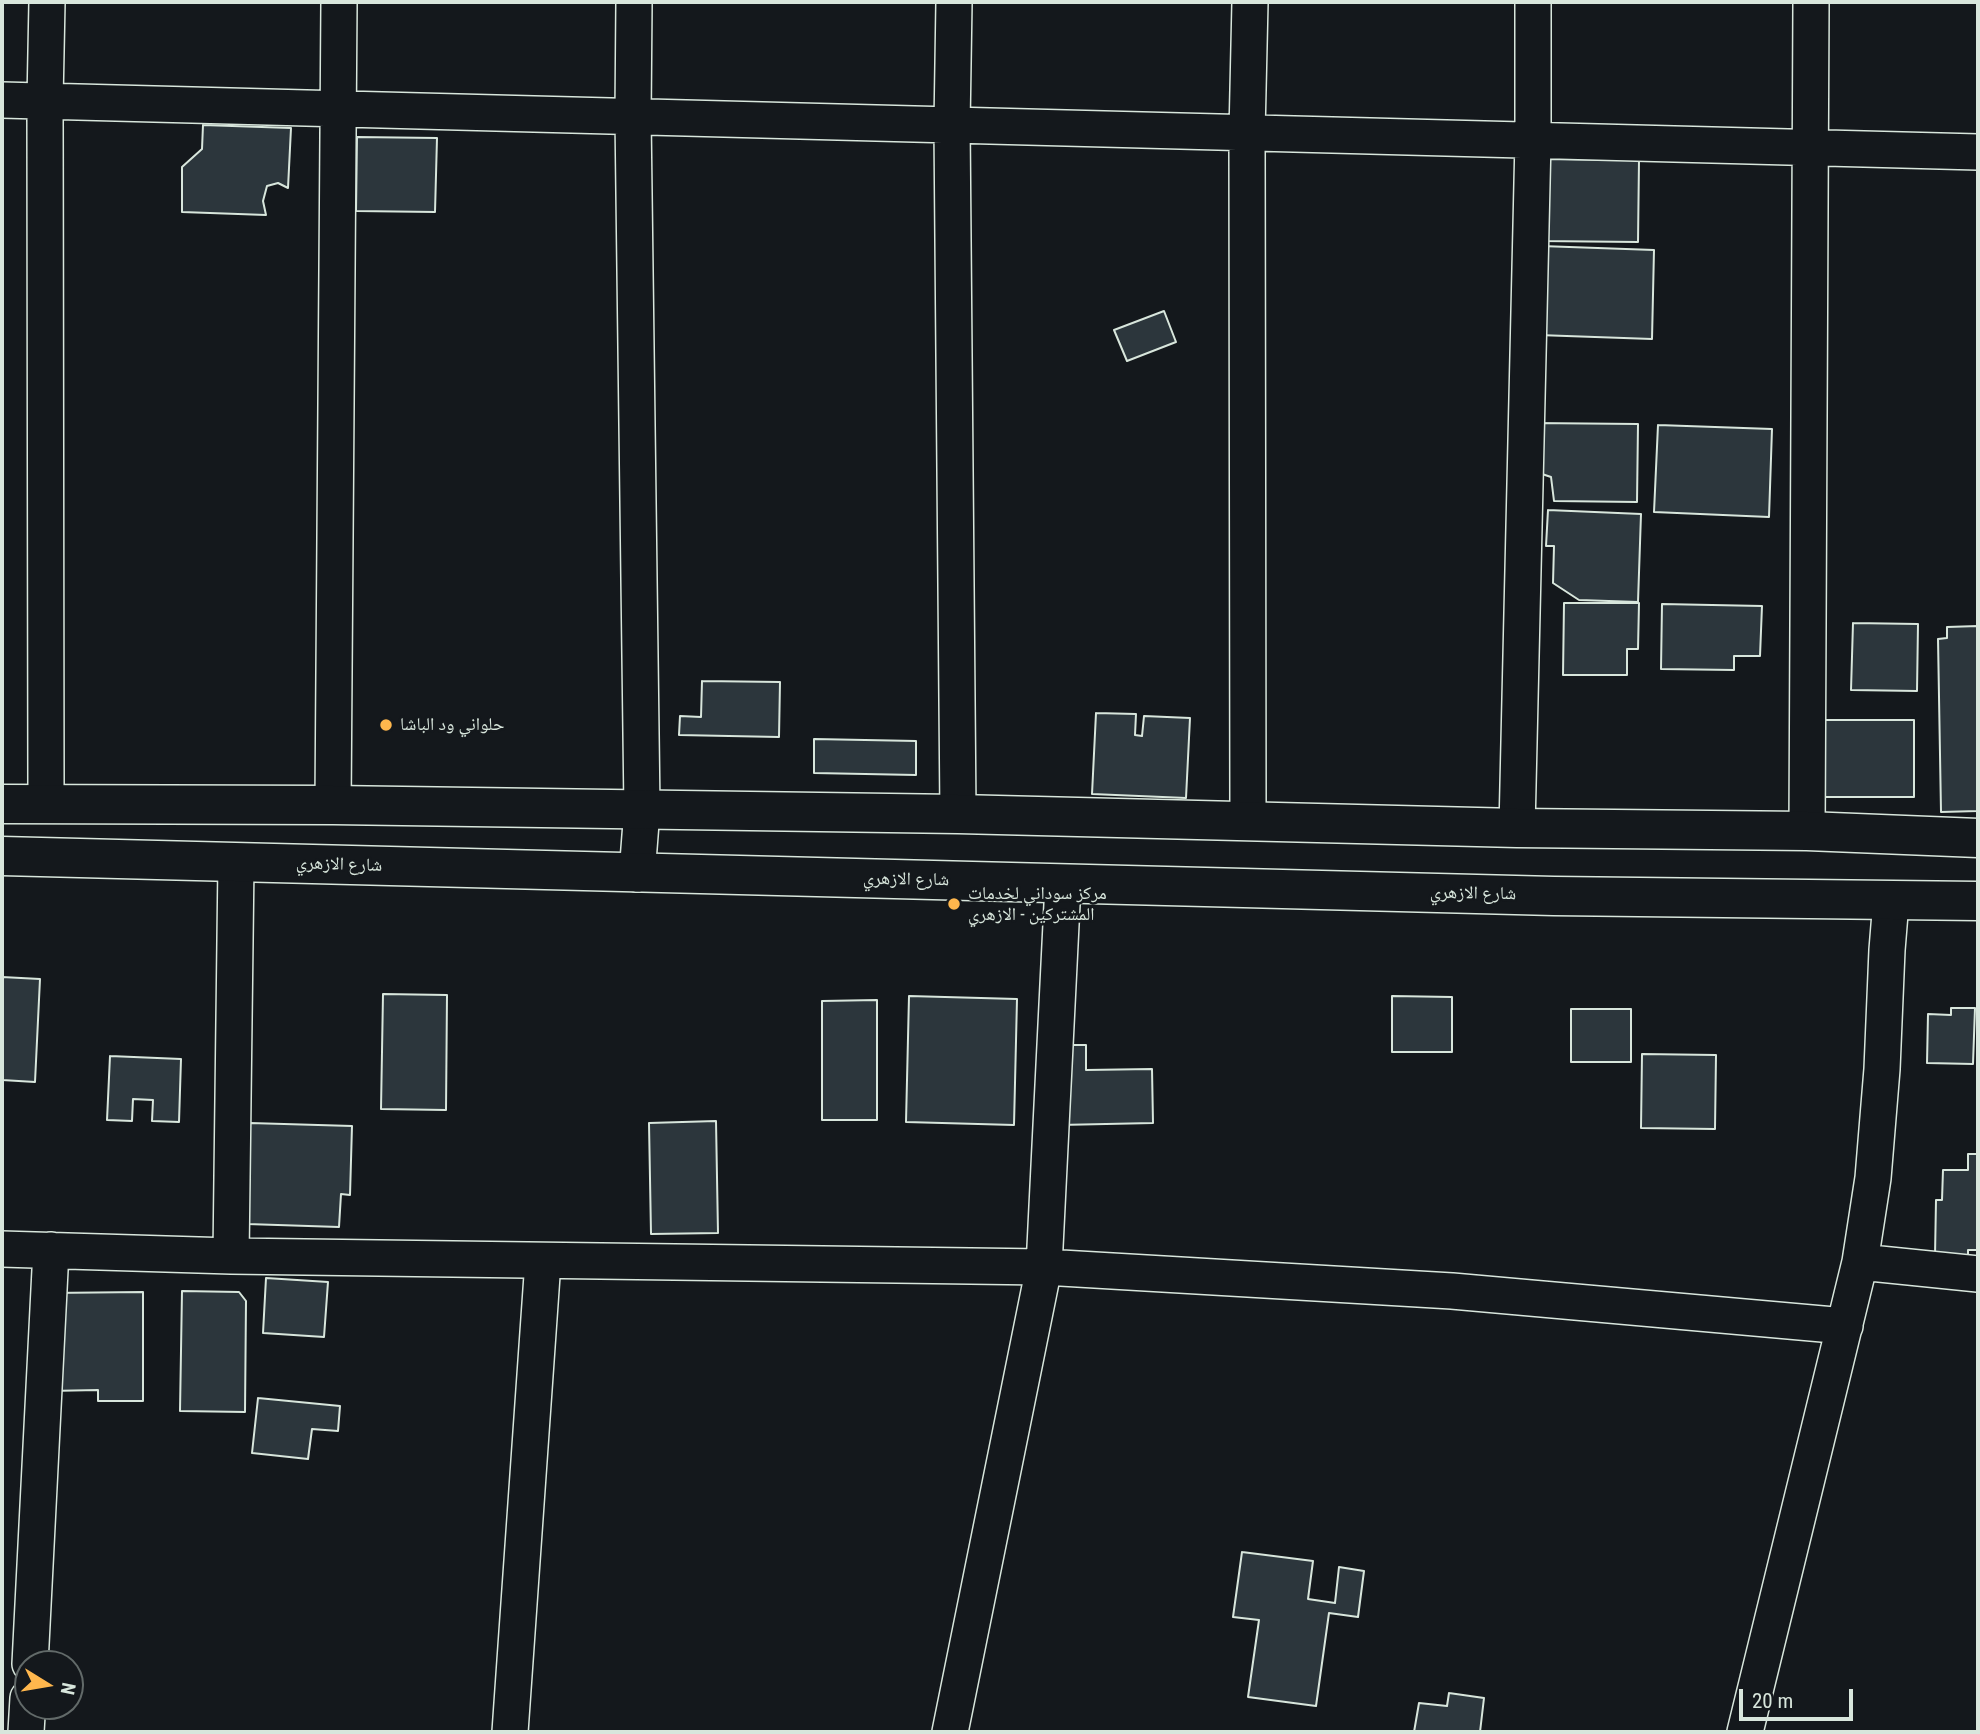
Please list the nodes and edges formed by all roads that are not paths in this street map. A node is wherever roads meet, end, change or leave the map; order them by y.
1 (47, 2) edge
2 (339, 2) edge
3 (634, 2) edge
4 (954, 2) edge
5 (1250, 2) edge
6 (1533, 2) edge
7 (1811, 2) edge
8 (2, 100) edge
9 (45, 101) junction
10 (338, 109) junction
11 (633, 116) junction
12 (952, 125) junction
13 (1247, 133) junction
14 (1533, 141) junction
15 (1808, 148) junction
16 (1978, 152) edge
17 (2, 804) edge
18 (46, 804) junction
19 (333, 805) junction
20 (642, 810) junction
21 (958, 814) junction
22 (1248, 822) junction
23 (1517, 828) junction
24 (1807, 831) junction
25 (1978, 838) edge
26 (2, 856) edge
27 (236, 862) junction
28 (638, 874) junction
29 (1063, 884) junction
30 (1891, 901) junction
31 (1978, 901) edge
32 (2, 1249) edge
33 (51, 1250) junction
34 (231, 1256) junction
35 (543, 1261) junction
36 (1860, 1262) junction
37 (1044, 1267) junction
38 (1978, 1274) edge
39 (1845, 1326) junction
40 (31, 1650) edge
41 (510, 1732) edge
42 (950, 1732) edge
43 (1745, 1732) edge

1 - 9 street
2 - 10 street
3 - 11 street
4 - 12 street
5 - 13 street
6 - 14 street
7 - 15 street
8 - 9 street
9 - 10 street
9 - 18 street
10 - 11 street
10 - 19 street
11 - 12 street
11 - 20 street
12 - 13 street
12 - 21 street
13 - 14 street
13 - 22 street
14 - 15 street
14 - 23 street
15 - 16 street
15 - 24 street
17 - 18 street
18 - 19 street
19 - 20 street
20 - 21 street
20 - 28 street
21 - 22 street
22 - 23 street
23 - 24 street
24 - 25 street
26 - 27 street, شارع الازهري
27 - 28 street, شارع الازهري
27 - 34 street
28 - 29 street, شارع الازهري
29 - 30 street, شارع الازهري
29 - 37 street
30 - 31 street, شارع الازهري
30 - 36 street
32 - 33 street
33 - 34 street
33 - 40 street
34 - 35 street
35 - 37 street
35 - 41 street
36 - 38 street
36 - 39 street
37 - 39 street
37 - 42 street
39 - 43 street

